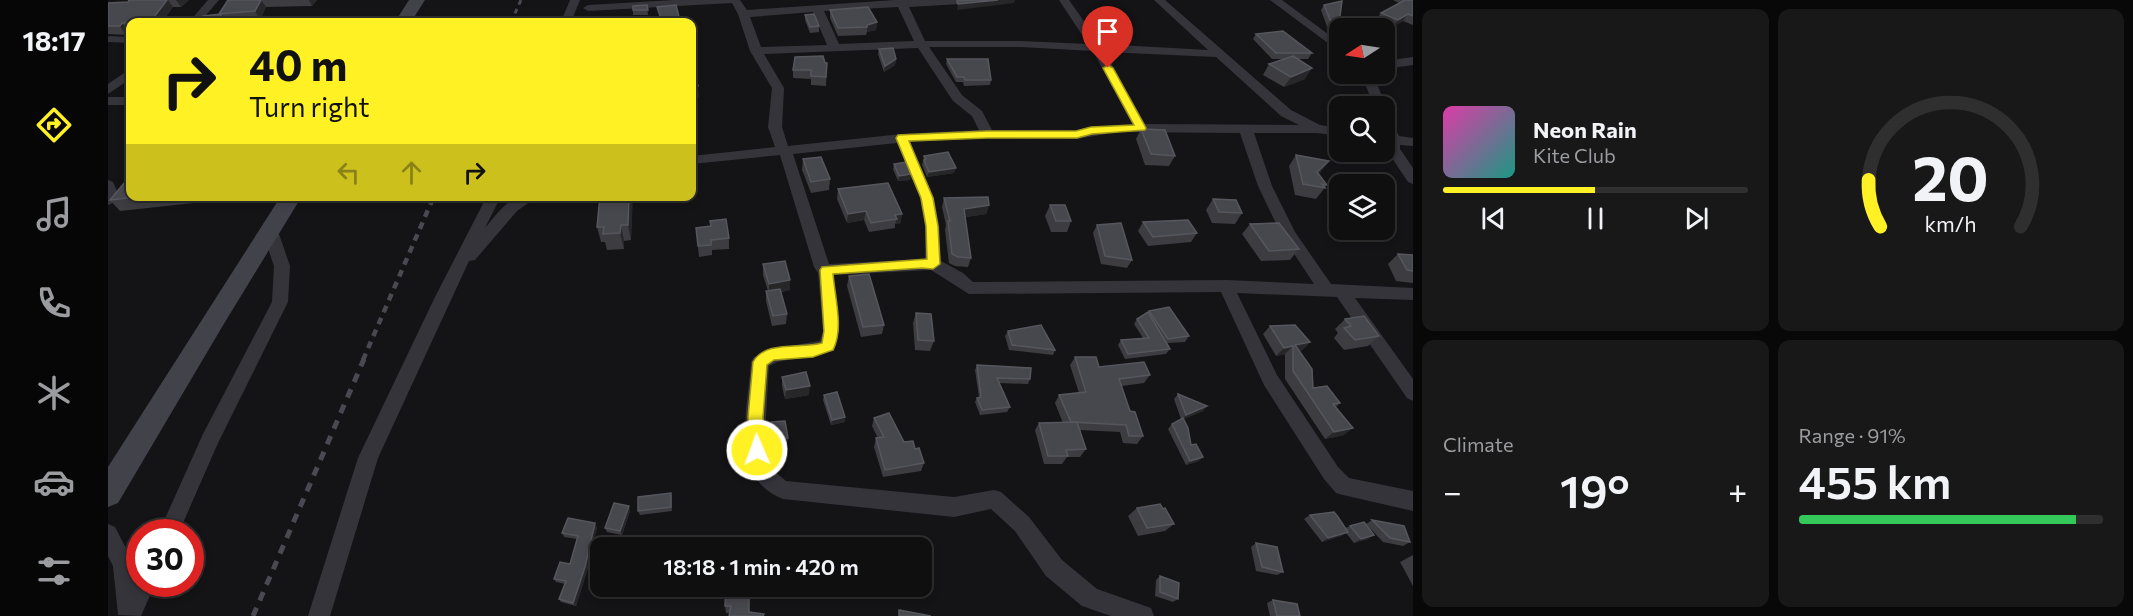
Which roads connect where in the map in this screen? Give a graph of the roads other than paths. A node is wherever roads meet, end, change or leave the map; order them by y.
1 (214, 0) edge
2 (417, 0) edge
3 (575, 0) edge
4 (734, 0) edge
5 (978, 0) edge
6 (1064, 0) edge
7 (1159, 0) edge
8 (1275, 0) edge
9 (902, 3) edge
10 (589, 4) edge
11 (810, 5) edge
12 (744, 14) junction
13 (198, 18) edge
14 (406, 18) edge
15 (568, 18) edge
16 (584, 18) edge
17 (108, 39) edge
18 (126, 40) edge
19 (1329, 41) edge
20 (921, 44) junction
21 (834, 47) junction
22 (1097, 48) junction
23 (756, 51) junction
24 (1220, 54) junction
25 (1413, 61) edge
26 (1395, 63) edge
27 (126, 76) edge
28 (108, 90) edge
29 (108, 101) edge
30 (126, 101) edge
31 (1245, 127) junction
32 (1141, 128) junction
33 (1317, 129) junction
34 (1329, 131) edge
35 (987, 134) junction
36 (902, 138) junction
37 (1395, 140) edge
38 (1413, 142) edge
39 (784, 152) junction
40 (1395, 152) edge
41 (696, 159) edge
42 (1413, 179) edge
43 (108, 184) edge
44 (108, 200) edge
45 (289, 201) edge
46 (492, 201) edge
47 (522, 201) edge
48 (270, 231) junction
49 (933, 264) junction
50 (826, 270) junction
51 (456, 272) junction
52 (1226, 286) junction
53 (1333, 290) junction
54 (1413, 294) edge
55 (1413, 393) edge
56 (108, 493) edge
57 (1413, 501) edge
58 (174, 519) edge
59 (108, 534) edge
60 (138, 597) edge
61 (130, 615) edge
62 (319, 616) edge
63 (1143, 616) edge

1 - 13 street
2 - 14 street
3 - 15 street
4 - 10 street
4 - 12 street
5 - 9 street
6 - 22 street
7 - 24 street
8 - 19 street
9 - 11 street
9 - 20 street
10 - 16 street
11 - 12 street
11 - 21 street
12 - 23 street
17 - 18 street
20 - 21 street
20 - 22 street
20 - 35 street
21 - 23 street
22 - 24 street
22 - 32 street
23 - 39 street
24 - 33 street
25 - 26 street
27 - 28 street
29 - 30 street
31 - 32 street
31 - 33 street
31 - 53 street
32 - 35 street
33 - 34 street
35 - 36 street
36 - 39 street
36 - 49 street
37 - 38 street
39 - 41 street
39 - 50 street
40 - 42 street
43 - 44 street
45 - 48 street
46 - 51 street
47 - 51 street
48 - 56 street
48 - 58 street
49 - 50 street
49 - 52 street
50 - 63 street
51 - 62 street
52 - 53 street
52 - 57 street
53 - 54 street
53 - 55 street
59 - 61 street
60 - 61 street

